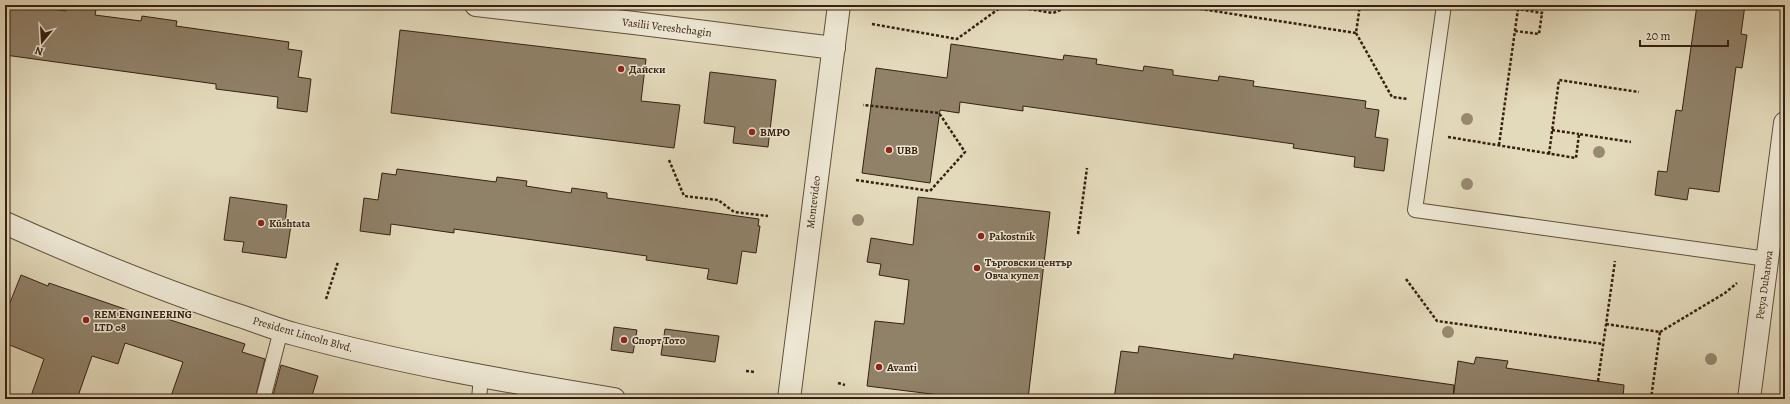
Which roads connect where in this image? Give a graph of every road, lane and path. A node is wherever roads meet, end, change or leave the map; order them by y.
1 (476, 5) edge
2 (839, 5) edge
3 (1004, 5) edge
4 (1073, 5) edge
5 (1175, 5) edge
6 (1360, 5) edge
7 (1444, 5) edge
8 (1543, 5) edge
9 (1542, 13) junction
10 (872, 24) dead end
11 (1515, 31) junction
12 (1356, 33) junction
13 (834, 48) junction
14 (1638, 92) dead end
15 (1430, 102) junction
16 (863, 105) dead end
17 (1785, 123) edge
18 (1552, 130) junction
19 (1426, 134) junction
20 (1579, 134) junction
21 (1631, 142) dead end
22 (1499, 145) junction
23 (1549, 154) junction
24 (669, 160) dead end
25 (1086, 168) dead end
26 (856, 180) dead end
27 (768, 216) dead end
28 (5, 223) edge
29 (1078, 234) dead end
30 (1618, 239) junction
31 (1767, 259) junction
32 (338, 262) dead end
33 (1406, 279) dead end
34 (326, 299) dead end
35 (1606, 324) junction
36 (281, 330) junction
37 (1660, 332) junction
38 (1603, 344) junction
39 (746, 371) dead end
40 (755, 372) dead end
41 (481, 377) junction
42 (1598, 381) dead end
43 (838, 383) dead end
44 (845, 385) dead end
45 (868, 394) dead end
46 (262, 399) edge
47 (479, 399) edge
48 (614, 399) edge
49 (789, 399) edge
50 (868, 399) edge
51 (1651, 399) edge
52 (1748, 399) edge

1 - 13 street, Vasilii Vereshchagin
2 - 13 street, Montevideo
3 - 4 path
3 - 10 path
5 - 12 path
6 - 12 path
7 - 15 lane
8 - 9 path
9 - 11 path
9 - 11 path
11 - 22 path
12 - 15 path
13 - 49 street, Montevideo
14 - 18 path
15 - 19 lane
16 - 26 path
17 - 31 street, Petya Dubarova
18 - 20 path
18 - 23 path
19 - 22 path
19 - 30 lane
20 - 21 path
20 - 23 path
22 - 23 path
24 - 27 path
25 - 29 path
28 - 36 street, President Lincoln Blvd.
30 - 31 lane
30 - 35 path
31 - 37 path
31 - 52 street, Petya Dubarova
32 - 34 path
33 - 38 path
35 - 37 path
35 - 38 path
36 - 41 street, President Lincoln Blvd.
36 - 46 lane
37 - 51 path
38 - 42 path
39 - 40 path
41 - 47 lane
41 - 48 street, President Lincoln Blvd.
43 - 44 path
45 - 50 path

